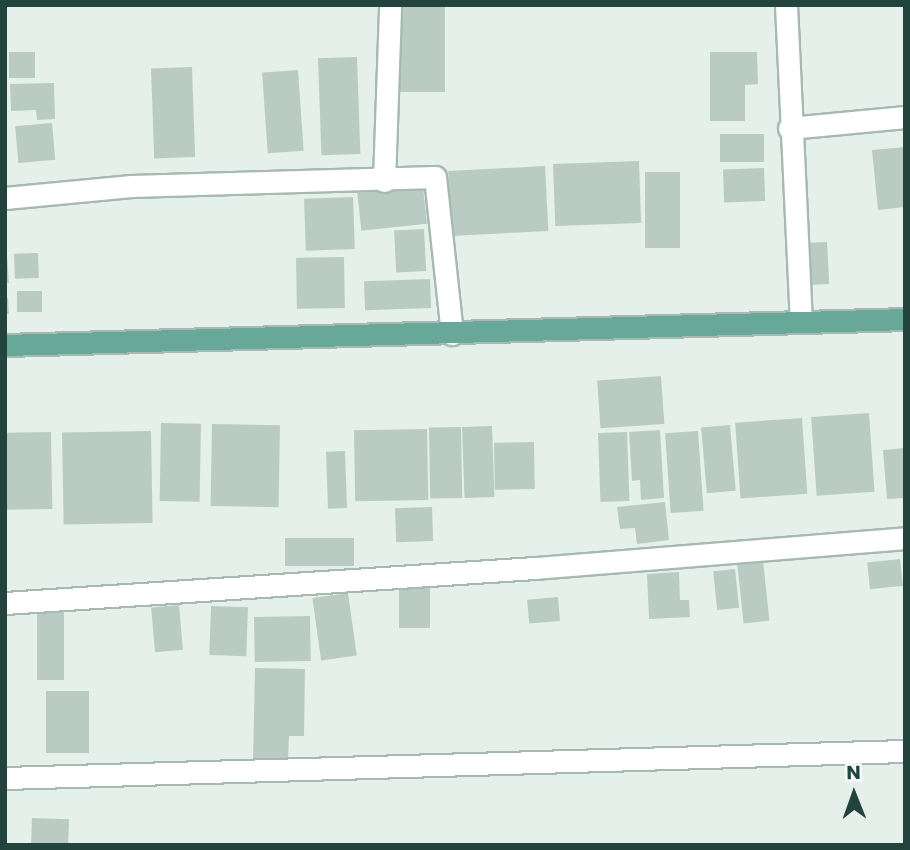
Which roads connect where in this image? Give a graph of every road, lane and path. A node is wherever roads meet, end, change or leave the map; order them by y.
1 (390, 5) edge
2 (786, 5) edge
3 (905, 117) edge
4 (789, 128) junction
5 (384, 181) junction
6 (5, 198) edge
7 (905, 318) edge
8 (800, 320) junction
9 (452, 334) junction
10 (5, 345) edge
11 (905, 538) edge
12 (5, 603) edge
13 (905, 751) edge
14 (5, 778) edge

1 - 5 street
2 - 4 street
3 - 4 street
4 - 8 street
5 - 6 street
5 - 9 street
7 - 8 main road
8 - 9 main road
9 - 10 main road
11 - 12 street
13 - 14 street

